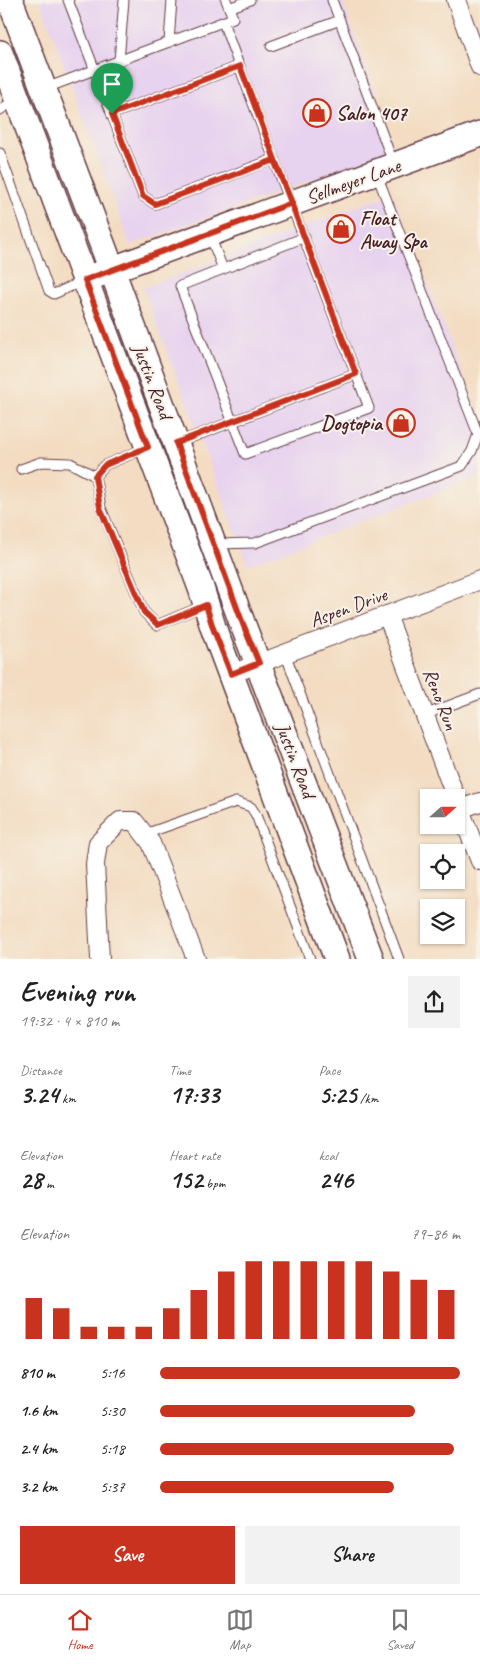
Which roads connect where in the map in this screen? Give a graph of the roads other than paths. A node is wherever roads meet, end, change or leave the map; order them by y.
1 (10, 0) edge
2 (68, 0) edge
3 (74, 0) edge
4 (124, 0) edge
5 (172, 0) edge
6 (250, 0) edge
7 (332, 0) edge
8 (456, 0) edge
9 (228, 4) edge
10 (73, 12) junction
11 (340, 20) junction
12 (223, 22) junction
13 (169, 42) junction
14 (271, 46) dead end
15 (0, 53) edge
16 (119, 61) junction
17 (240, 66) junction
18 (480, 66) edge
19 (95, 70) junction
20 (44, 89) junction
21 (9, 104) edge
22 (112, 114) junction
23 (480, 134) edge
24 (0, 153) edge
25 (274, 160) junction
26 (385, 169) junction
27 (292, 203) junction
28 (209, 234) junction
29 (304, 237) junction
30 (223, 269) junction
31 (112, 270) junction
32 (85, 280) junction
33 (356, 374) junction
34 (232, 421) junction
35 (176, 443) junction
36 (148, 447) junction
37 (21, 470) dead end
38 (95, 476) junction
39 (214, 544) junction
40 (480, 580) edge
41 (206, 605) junction
42 (387, 615) junction
43 (285, 653) junction
44 (259, 663) junction
45 (231, 674) junction
46 (480, 694) edge
47 (424, 715) junction
48 (452, 789) edge
49 (465, 802) edge
50 (480, 802) edge
51 (465, 823) edge
52 (144, 834) junction
53 (480, 861) edge
54 (100, 959) edge
55 (196, 959) edge
56 (310, 959) edge
57 (337, 959) edge
58 (371, 959) edge
59 (400, 959) edge

1 - 20 main road, Justin Road
2 - 10 lane
3 - 10 lane
4 - 16 lane
5 - 13 lane
6 - 9 lane
7 - 11 lane
8 - 18 street
9 - 12 lane
10 - 19 lane
11 - 14 lane
11 - 26 lane
12 - 13 lane
12 - 17 lane
13 - 16 lane
15 - 21 main road, Justin Road
16 - 19 lane
17 - 22 lane
17 - 25 lane
19 - 20 lane
19 - 22 lane
20 - 31 main road, Justin Road
21 - 32 main road, Justin Road
22 - 25 lane
23 - 26 main road, Sellmeyer Lane
24 - 32 lane
25 - 27 lane
26 - 27 main road, Sellmeyer Lane
26 - 39 lane
27 - 28 main road, Sellmeyer Lane
27 - 29 lane
28 - 30 lane
28 - 31 main road, Sellmeyer Lane
29 - 30 lane
29 - 33 lane
30 - 34 lane
31 - 32 main road, Sellmeyer Lane
31 - 35 main road, Justin Road
32 - 36 main road, Justin Road
33 - 34 lane
33 - 34 lane
34 - 35 lane
35 - 39 main road, Justin Road
36 - 38 lane
36 - 39 main road
36 - 41 main road, Justin Road
37 - 38 lane
38 - 41 lane
39 - 44 main road, Justin Road
40 - 42 street, Aspen Drive
41 - 45 main road, Justin Road
42 - 43 street, Aspen Drive
42 - 47 street, Reno Run
43 - 44 street, Aspen Drive
43 - 59 lane
44 - 45 street, Aspen Drive
44 - 58 main road, Justin Road
45 - 57 main road, Justin Road
46 - 47 lane
47 - 48 street, Reno Run
49 - 50 street
51 - 53 street, Reno Run
52 - 54 street
52 - 55 street
52 - 56 lane

